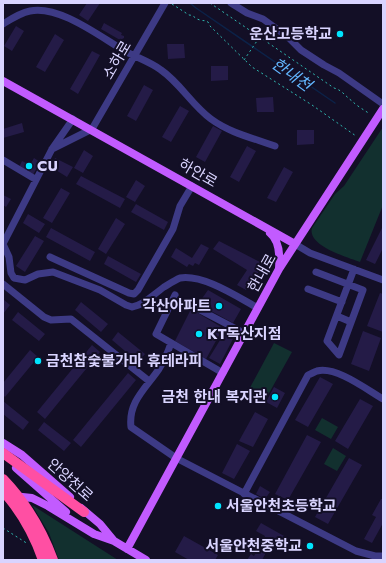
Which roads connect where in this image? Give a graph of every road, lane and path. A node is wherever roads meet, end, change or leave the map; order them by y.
1 (166, 3) edge
2 (210, 3) edge
3 (231, 3) edge
4 (3, 24) edge
5 (260, 37) junction
6 (134, 57) junction
7 (244, 60) junction
8 (3, 81) edge
9 (383, 104) edge
10 (383, 109) edge
11 (73, 119) junction
12 (377, 119) junction
13 (92, 130) junction
14 (362, 141) junction
15 (275, 146) dead end
16 (52, 149) junction
17 (3, 160) edge
18 (35, 179) junction
19 (192, 186) junction
20 (264, 227) junction
21 (3, 244) edge
22 (295, 244) junction
23 (50, 257) dead end
24 (279, 269) junction
25 (354, 269) junction
26 (316, 272) dead end
27 (383, 280) edge
28 (3, 284) edge
29 (348, 284) junction
30 (308, 289) dead end
31 (175, 295) dead end
32 (342, 302) junction
33 (258, 308) junction
34 (198, 309) dead end
35 (336, 316) junction
36 (351, 322) junction
37 (244, 333) junction
38 (171, 343) junction
39 (222, 374) junction
40 (149, 381) junction
41 (383, 398) edge
42 (3, 444) edge
43 (3, 453) edge
44 (3, 457) edge
45 (176, 458) junction
46 (3, 479) edge
47 (3, 491) edge
48 (244, 494) junction
49 (3, 496) edge
50 (84, 512) junction
51 (79, 524) junction
52 (114, 541) junction
53 (127, 549) junction
54 (383, 556) edge
55 (43, 560) edge
56 (53, 560) edge
57 (146, 560) edge

1 - 6 street, 소하로
1 - 7 path
2 - 5 path
3 - 9 street
4 - 6 street
5 - 7 path
5 - 12 path
6 - 13 street, 소하로
6 - 15 street
7 - 14 path
8 - 11 main road, 하안로
10 - 12 main road, 한내로
11 - 13 main road, 하안로
11 - 16 street
12 - 14 main road, 한내로
13 - 16 street
13 - 19 main road, 하안로
14 - 22 main road, 한내로
16 - 18 street
17 - 18 street
18 - 21 street
19 - 20 main road, 하안로
19 - 23 street
20 - 22 main road, 하안로
20 - 24 main road
21 - 33 street
22 - 24 main road, 한내로
22 - 25 street, 하안로
24 - 33 main road, 한내로
25 - 27 street, 하안로
25 - 29 street
26 - 29 street
28 - 40 street
29 - 32 street
29 - 36 street
30 - 32 street
31 - 38 street
32 - 35 street
33 - 37 main road, 한내로
34 - 37 street
35 - 36 street
35 - 36 street
37 - 39 main road, 한내로
38 - 39 street
38 - 40 street
39 - 45 main road, 한내로
40 - 45 street
41 - 48 street
42 - 50 main road, 안양천로
43 - 50 highway
44 - 51 main road
45 - 48 street
45 - 53 main road, 한내로
46 - 56 highway
47 - 55 highway
48 - 54 street
49 - 51 main road, 안양천로
50 - 52 main road, 안양천로
51 - 52 main road, 안양천로
52 - 53 main road, 안양천로
53 - 57 main road, 안양천로

